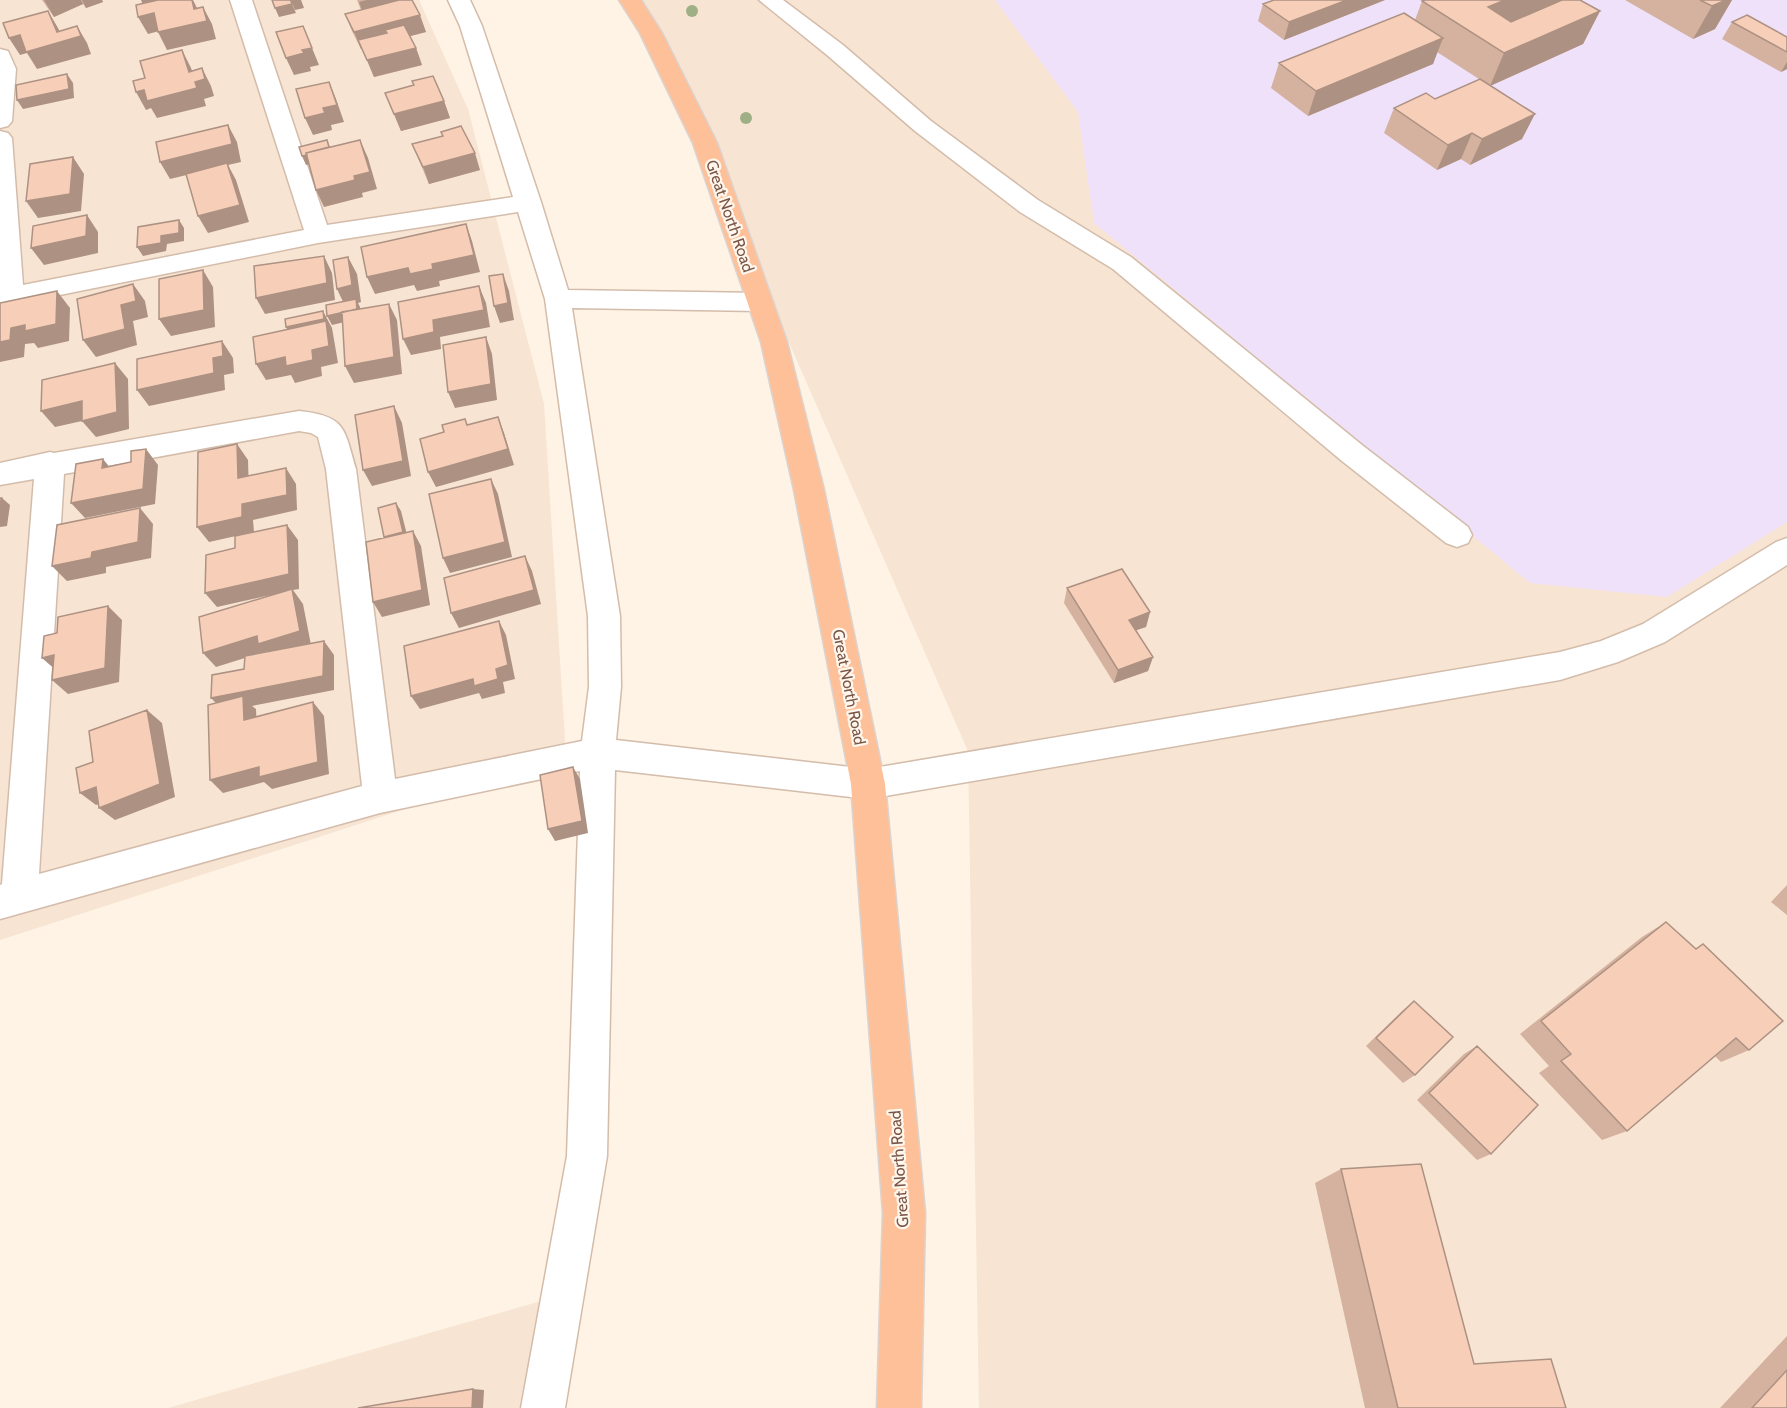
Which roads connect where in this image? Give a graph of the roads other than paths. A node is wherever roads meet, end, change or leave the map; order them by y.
1 (241, 0) edge
2 (459, 0) edge
3 (630, 0) edge
4 (770, 0) edge
5 (0, 56) edge
6 (0, 121) edge
7 (0, 138) edge
8 (529, 202) junction
9 (318, 235) junction
10 (6, 297) edge
11 (558, 299) junction
12 (760, 302) junction
13 (50, 463) junction
14 (0, 474) edge
15 (1458, 535) dead end
16 (1787, 550) edge
17 (598, 753) junction
18 (868, 784) junction
19 (380, 797) junction
20 (9, 900) edge
21 (543, 1408) edge
22 (899, 1408) edge

1 - 9 street
2 - 8 street
3 - 12 highway, Great North Road
4 - 15 street
5 - 6 street
7 - 10 street
8 - 9 street
8 - 11 street
9 - 10 street
11 - 12 street
11 - 17 street
12 - 18 highway, Great North Road
13 - 14 street
13 - 19 street
13 - 20 street
16 - 18 street
17 - 18 street
17 - 19 street
17 - 21 street
18 - 22 highway, Great North Road
19 - 20 street

